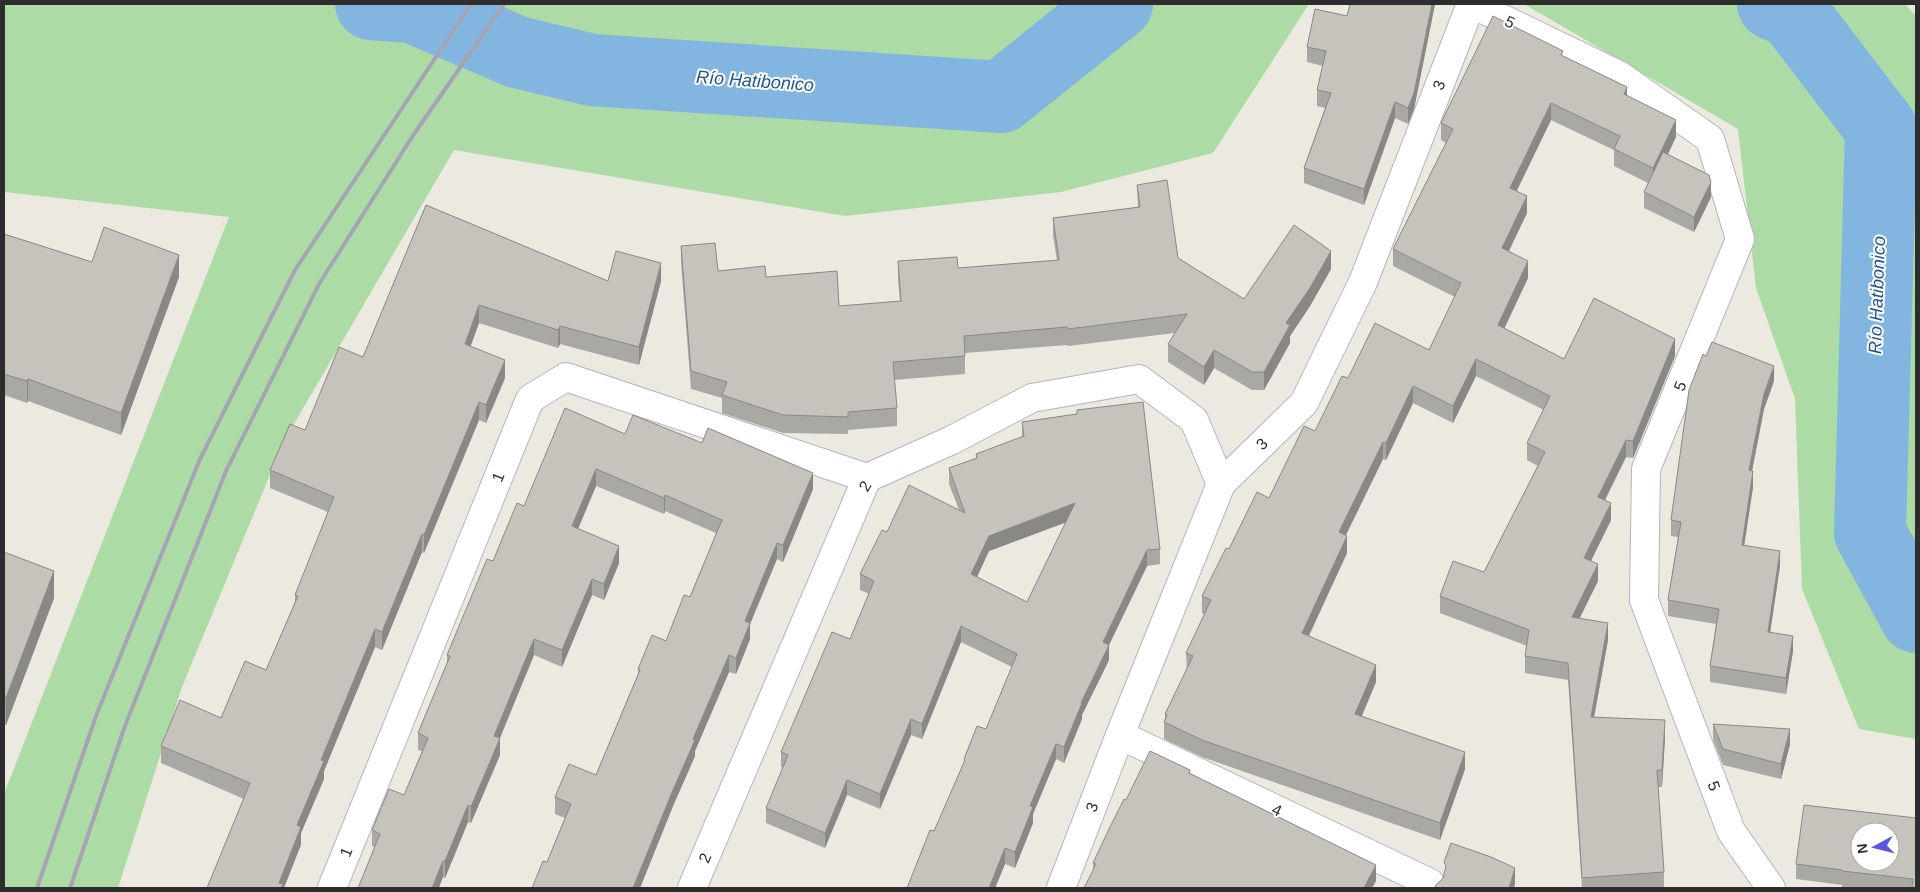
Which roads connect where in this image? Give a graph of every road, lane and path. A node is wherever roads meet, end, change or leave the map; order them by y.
1 (1471, 4) edge
2 (866, 478) junction
3 (1221, 484) junction
4 (1120, 735) junction
5 (332, 888) edge
6 (692, 888) edge
7 (1061, 888) edge
8 (1428, 888) edge
9 (1771, 888) edge

1 - 3 street, 3
1 - 9 street, 5
2 - 3 street, 2
2 - 5 street, 1
2 - 6 street, 2
3 - 4 street, 3
4 - 7 street, 3
4 - 8 street, 4

